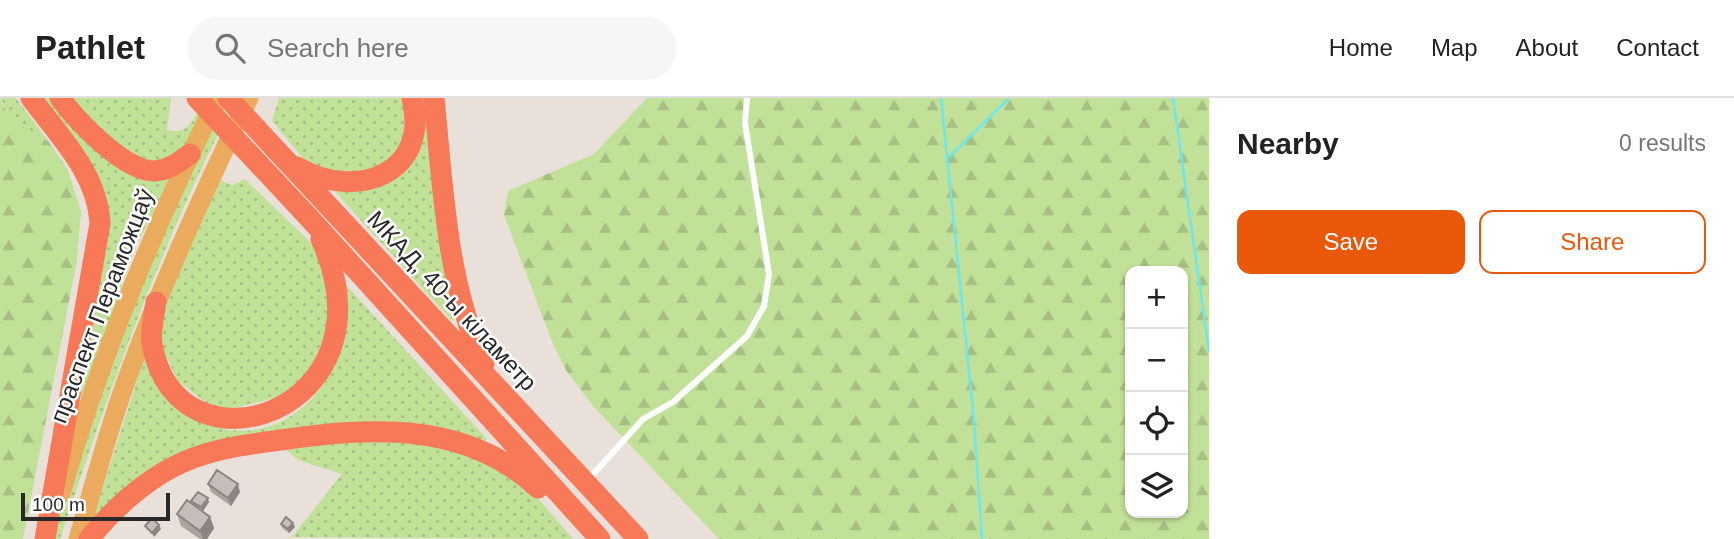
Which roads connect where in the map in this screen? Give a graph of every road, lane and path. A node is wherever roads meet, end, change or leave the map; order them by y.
1 (31, 98) edge
2 (60, 98) edge
3 (197, 98) edge
4 (218, 98) edge
5 (229, 98) edge
6 (249, 98) edge
7 (412, 98) edge
8 (747, 98) edge
9 (438, 104) edge
10 (190, 155) junction
11 (284, 159) junction
12 (312, 221) junction
13 (156, 302) junction
14 (492, 382) junction
15 (586, 483) junction
16 (579, 517) junction
17 (46, 539) edge
18 (78, 539) edge
19 (89, 539) edge
20 (600, 539) edge
21 (638, 539) edge

1 - 17 highway
2 - 10 highway
3 - 12 highway, МКАД, 40-ы кіламетр
4 - 10 main road, праспект Пераможцаў
5 - 11 highway, МКАД, 40-ы кіламетр
6 - 13 main road
7 - 11 highway
8 - 15 lane
9 - 14 highway
10 - 17 main road, праспект Пераможцаў
11 - 14 highway, МКАД, 40-ы кіламетр
12 - 13 highway
12 - 16 highway, МКАД, 40-ы кіламетр
13 - 18 main road
14 - 15 highway, МКАД, 40-ы кіламетр
15 - 21 highway, МКАД, 40-ы кіламетр
16 - 19 highway
16 - 20 highway, МКАД, 40-ы кіламетр

